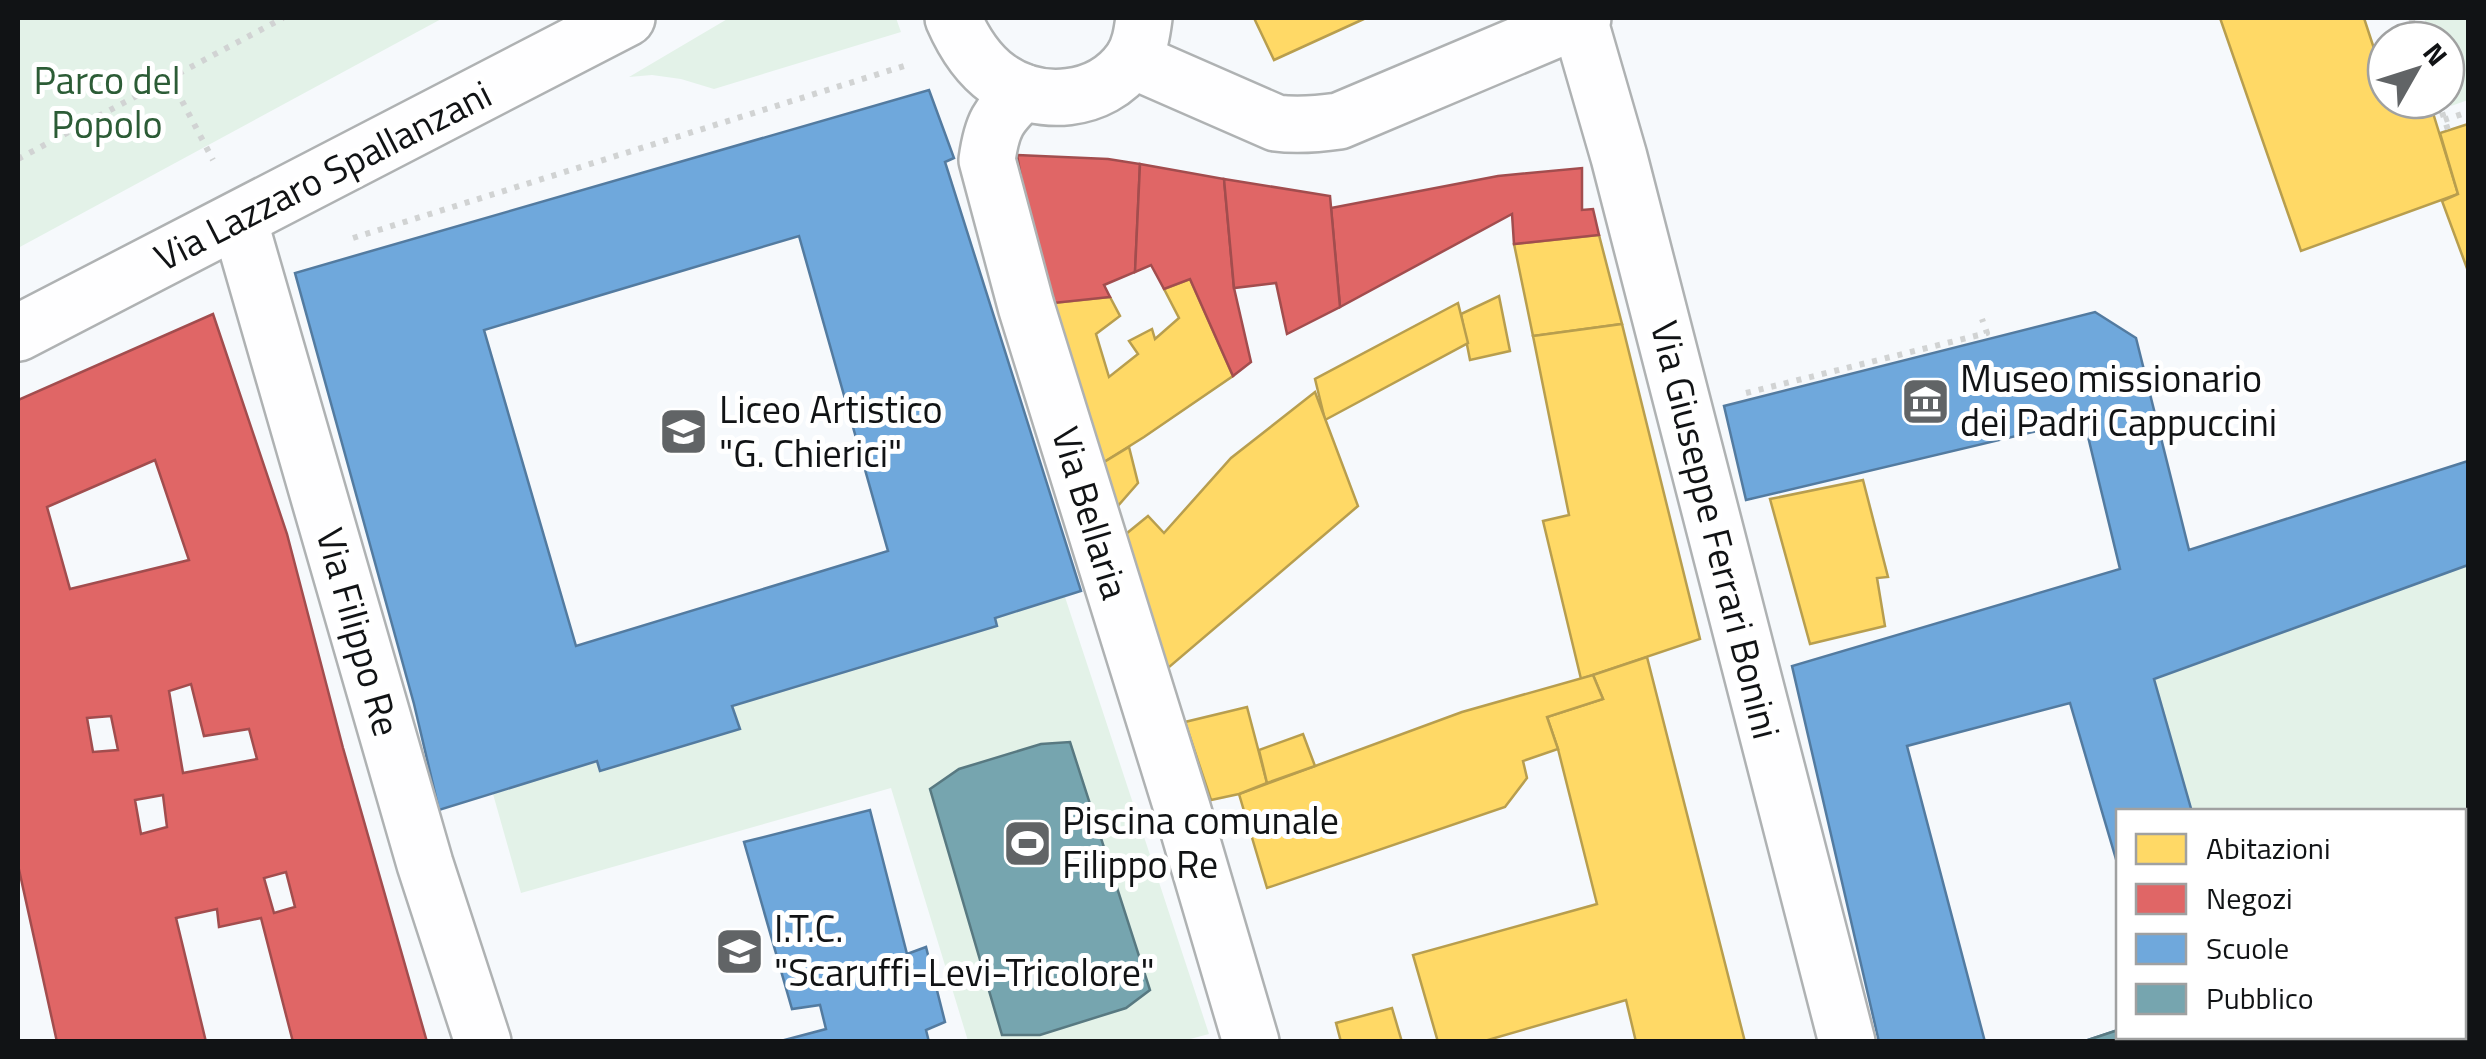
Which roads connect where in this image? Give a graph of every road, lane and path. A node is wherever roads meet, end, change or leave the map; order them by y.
1 (284, 18) edge
2 (627, 18) edge
3 (953, 18) edge
4 (1581, 18) edge
5 (1138, 39) edge
6 (914, 62) dead end
7 (170, 78) junction
8 (1023, 92) junction
9 (2444, 120) edge
10 (2448, 130) dead end
11 (18, 159) edge
12 (216, 166) dead end
13 (239, 220) junction
14 (351, 239) dead end
15 (1982, 318) dead end
16 (18, 332) edge
17 (1733, 396) dead end
18 (484, 1042) edge
19 (1251, 1042) edge
20 (1847, 1042) edge

1 - 7 path
2 - 13 street, Via Lazzaro Spallanzani
3 - 8 street
4 - 5 street
4 - 20 street, Via Giuseppe Ferrari Bonini
5 - 8 street
6 - 14 path
7 - 11 path
7 - 12 path
8 - 19 street, Via Bellaria
9 - 10 path
13 - 16 street, Via Lazzaro Spallanzani
13 - 18 street, Via Filippo Re
15 - 17 path

